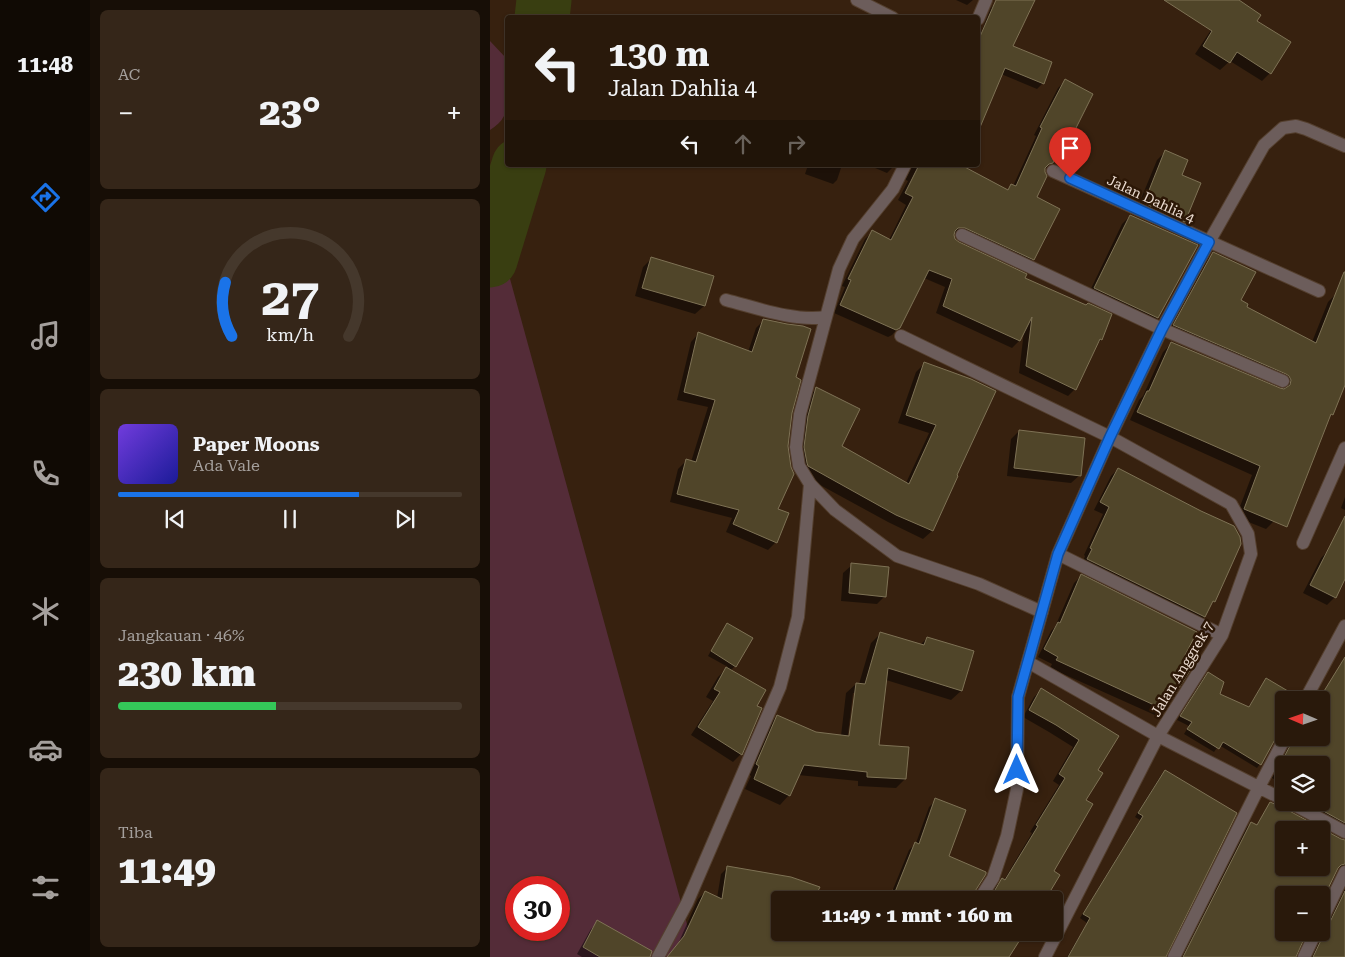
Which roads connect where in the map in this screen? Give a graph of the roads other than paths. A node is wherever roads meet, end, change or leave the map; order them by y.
1 (857, 0) edge
2 (986, 0) edge
3 (887, 15) edge
4 (979, 15) edge
5 (1345, 146) edge
6 (904, 167) edge
7 (1053, 170) dead end
8 (962, 235) dead end
9 (1209, 242) junction
10 (1319, 291) dead end
11 (726, 300) dead end
12 (826, 317) junction
13 (1162, 329) junction
14 (901, 336) dead end
15 (1283, 381) dead end
16 (1110, 437) junction
17 (1345, 448) edge
18 (810, 484) junction
19 (1303, 543) dead end
20 (1058, 554) junction
21 (1042, 612) junction
22 (1345, 626) edge
23 (1222, 635) junction
24 (1028, 662) junction
25 (1310, 691) edge
26 (1158, 736) junction
27 (1281, 746) edge
28 (1259, 787) junction
29 (1275, 795) edge
30 (1306, 811) edge
31 (1345, 832) edge
32 (1345, 872) edge
33 (985, 891) edge
34 (1330, 903) edge
35 (1312, 941) edge
36 (658, 957) edge
37 (1045, 957) edge
38 (1174, 957) edge
39 (1304, 957) edge

1 - 3 street
2 - 4 street
5 - 9 street
6 - 12 street
7 - 9 street, Jalan Dahlia 4
8 - 13 street
9 - 10 street, Jalan Dahlia 4
9 - 13 street
11 - 12 street
12 - 18 street
13 - 15 street
13 - 16 street
14 - 16 street
16 - 20 street
16 - 23 street, Jalan Anggrek 7
17 - 19 street
18 - 21 street
18 - 36 street
20 - 21 street
20 - 23 street
21 - 24 street
22 - 25 street
23 - 26 street, Jalan Anggrek 7
24 - 26 street
24 - 33 street
26 - 28 street
26 - 37 street, Jalan Anggrek 7
27 - 28 street
28 - 29 street
28 - 38 street
30 - 31 street
32 - 34 street
35 - 39 street

